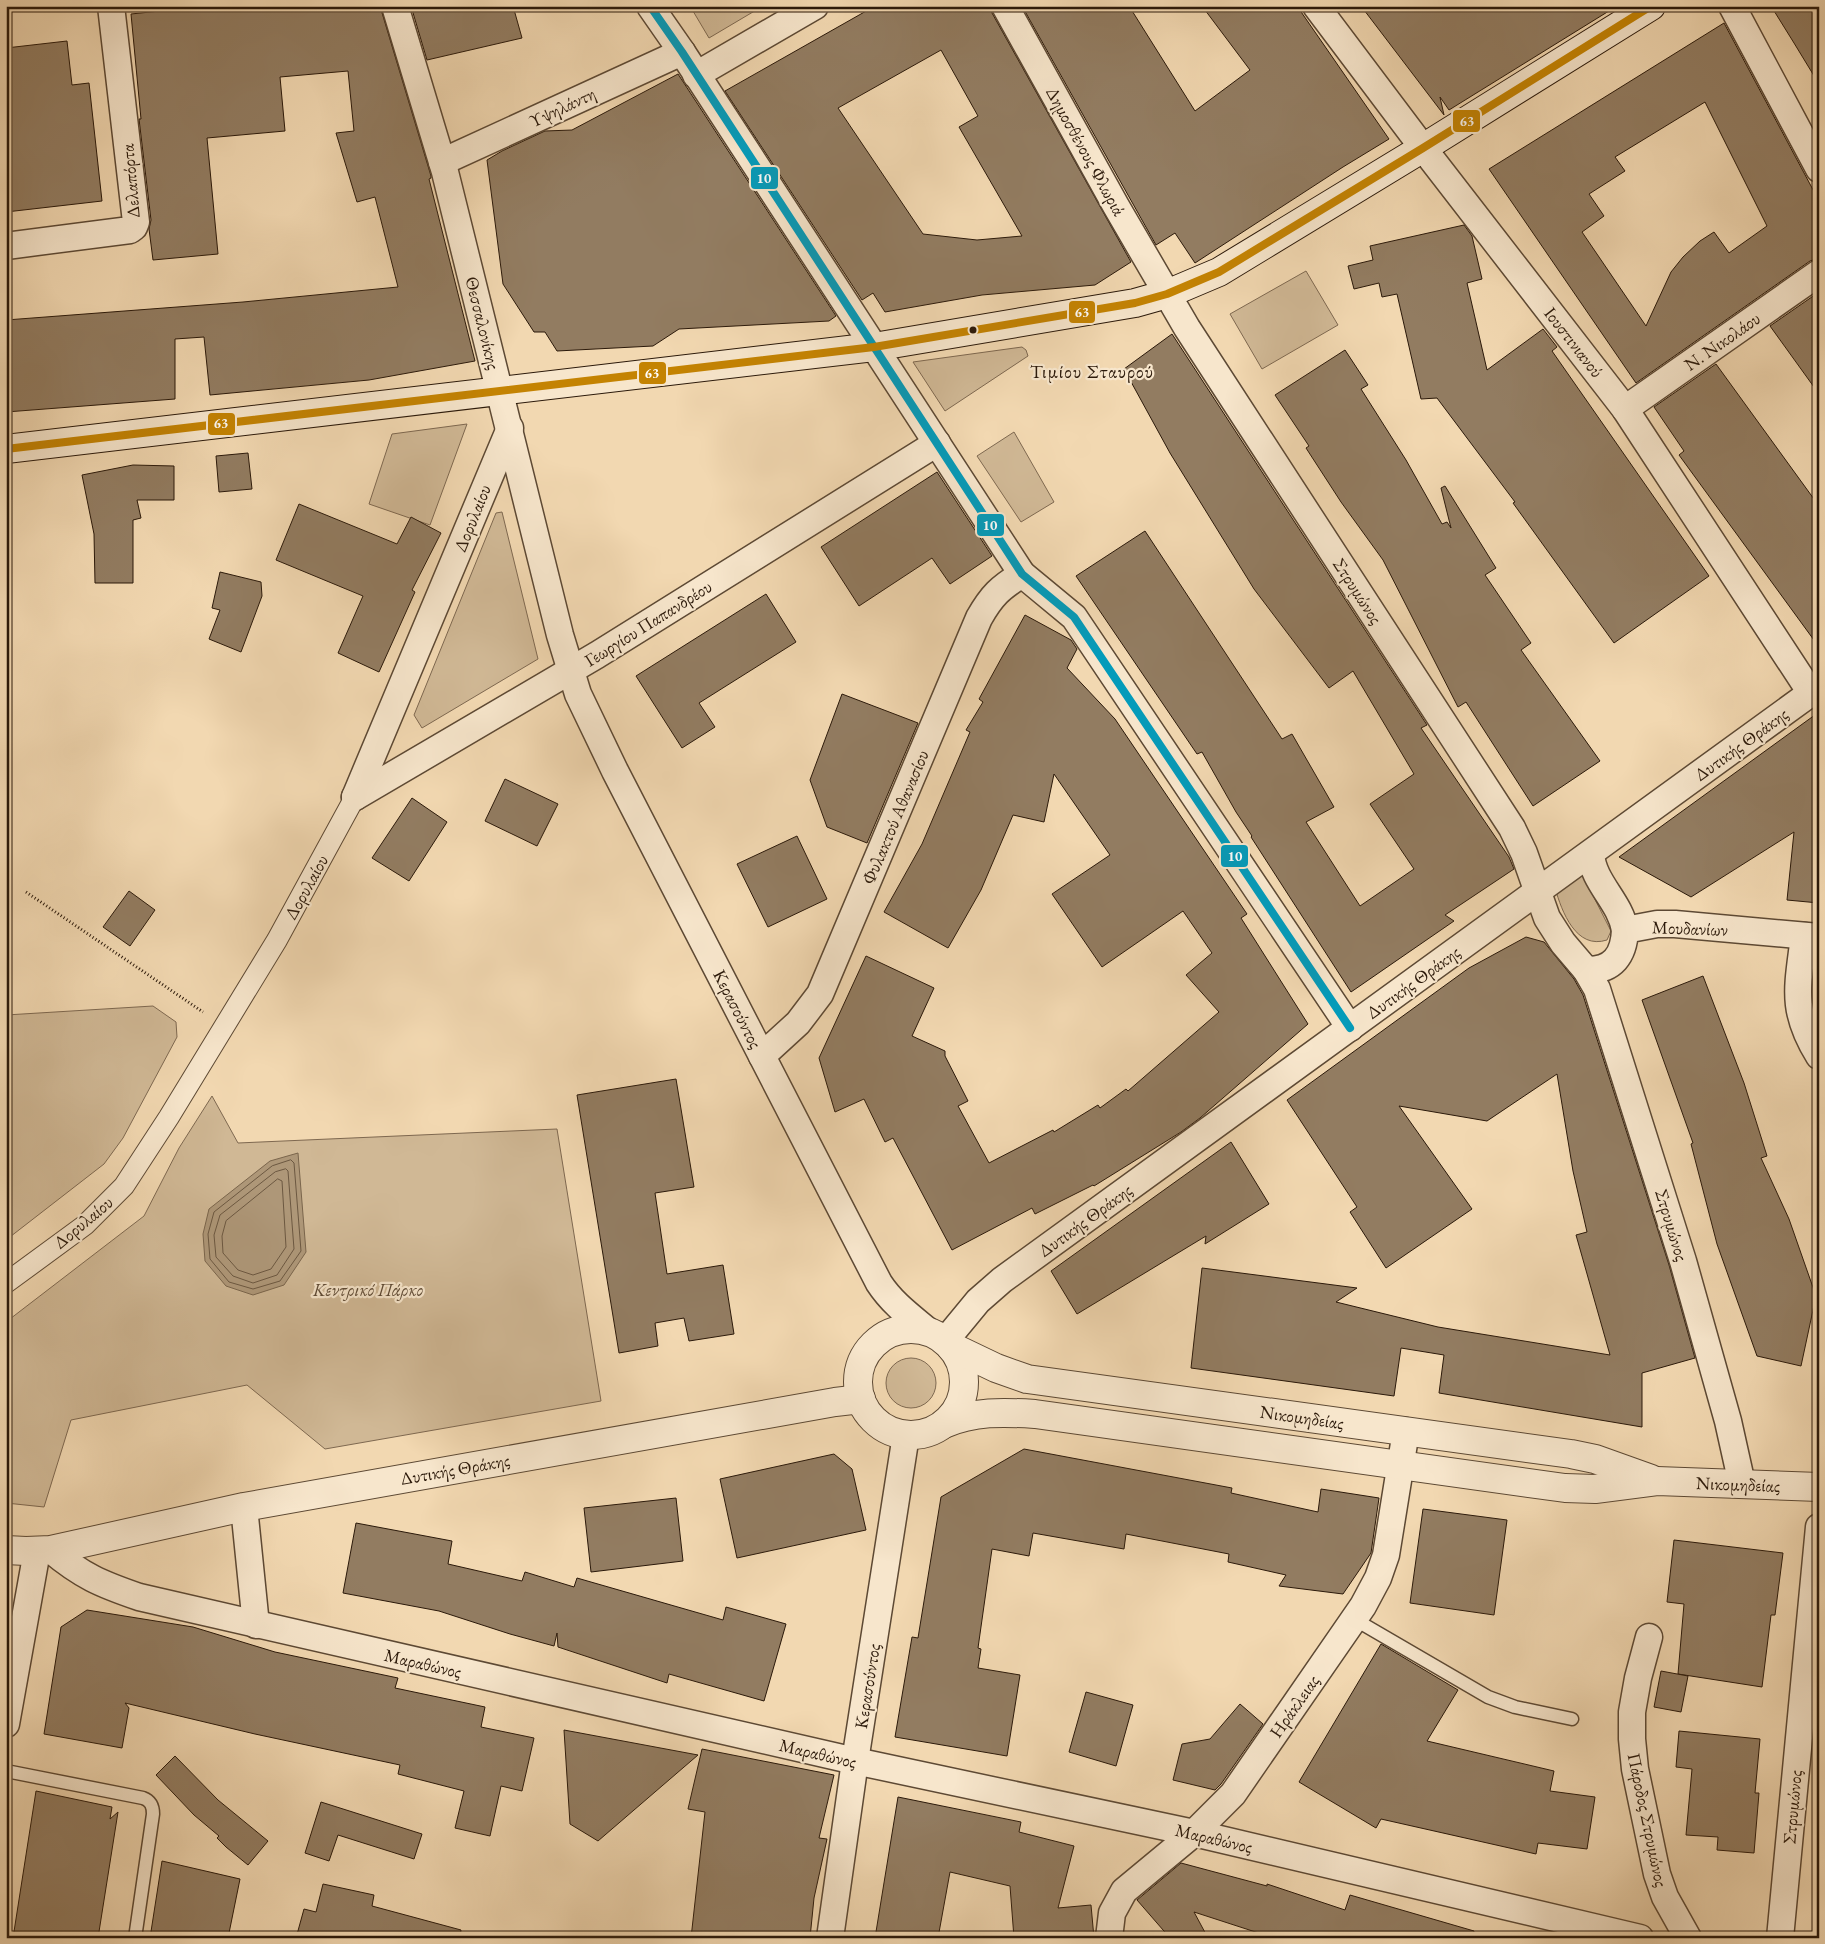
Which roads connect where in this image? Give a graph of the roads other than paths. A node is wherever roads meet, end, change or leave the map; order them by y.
1 (111, 6) edge
2 (395, 6) edge
3 (650, 6) edge
4 (815, 6) edge
5 (1005, 6) edge
6 (1316, 6) edge
7 (1651, 6) edge
8 (1732, 6) edge
9 (682, 52) junction
10 (696, 75) junction
11 (1423, 148) junction
12 (442, 162) junction
13 (1819, 169) edge
14 (6, 246) edge
15 (1819, 273) edge
16 (1167, 294) junction
17 (874, 347) junction
18 (501, 392) junction
19 (1625, 409) junction
20 (510, 428) junction
21 (936, 443) junction
22 (6, 449) edge
23 (1022, 574) junction
24 (570, 672) junction
25 (1815, 690) edge
26 (355, 797) junction
27 (1591, 854) junction
28 (1537, 893) junction
29 (1625, 930) junction
30 (1811, 937) edge
31 (1586, 970) junction
32 (1350, 1028) junction
33 (762, 1056) junction
34 (1819, 1056) edge
35 (6, 1283) edge
36 (941, 1339) junction
37 (861, 1399) junction
38 (944, 1424) junction
39 (1406, 1431) junction
40 (906, 1435) junction
41 (1400, 1466) junction
42 (1657, 1481) junction
43 (1742, 1484) junction
44 (1819, 1487) edge
45 (244, 1507) junction
46 (1819, 1527) edge
47 (6, 1550) edge
48 (44, 1550) junction
49 (1354, 1619) junction
50 (256, 1625) junction
51 (1649, 1637) dead end
52 (1572, 1719) dead end
53 (6, 1724) edge
54 (855, 1761) junction
55 (6, 1771) edge
56 (1194, 1833) junction
57 (135, 1938) edge
58 (830, 1938) edge
59 (1109, 1938) edge
60 (1640, 1938) edge
61 (1688, 1938) edge
62 (1780, 1938) edge

1 - 14 street, Δελαπόρτα
2 - 12 street, Θεσσαλονίκης
3 - 9 street
4 - 10 street
5 - 16 street, Δημοσθένους Φλωριά
6 - 11 street, Ιουστινιανού
7 - 11 street
8 - 13 street
9 - 10 street
9 - 12 street, Υψηλάντη
10 - 17 street
11 - 16 street
11 - 19 street, Ιουστινιανού
12 - 18 street, Θεσσαλονίκης
15 - 19 street, Ν. Νικολάου
16 - 17 street
16 - 28 street, Στρυμώνος
17 - 18 street
17 - 21 street
18 - 20 street, Θεσσαλονίκης
18 - 22 street
19 - 25 street, Ιουστινιανού
20 - 24 street, Θεσσαλονίκης
20 - 26 street, Δορυλαίου
21 - 23 street
21 - 24 street, Γεωργίου Παπανδρέου
23 - 32 street
23 - 33 street, Φυλακτού Αθανασίου
24 - 26 street, Γεωργίου Παπανδρέου
24 - 33 street, Κερασούντος
25 - 27 street, Δυτικής Θράκης
26 - 35 street, Δορυλαίου
27 - 28 street, Δυτικής Θράκης
27 - 29 street
28 - 31 street, Στρυμώνος
28 - 32 street, Δυτικής Θράκης
29 - 30 street, Μουδανίων
29 - 31 street
30 - 34 street
31 - 43 street, Στρυμώνος
32 - 36 street, Δυτικής Θράκης
33 - 36 street, Κερασούντος
36 - 37 street
36 - 38 street
36 - 39 street, Νικομηδείας
37 - 40 street
37 - 45 street, Δυτικής Θράκης
38 - 40 street
38 - 41 street, Νικομηδείας
39 - 41 street, Ηράκλειας
39 - 42 street, Νικομηδείας
40 - 54 street, Κερασούντος
41 - 42 street, Νικομηδείας
41 - 49 street, Ηράκλειας
42 - 43 street, Νικομηδείας
43 - 44 street, Νικομηδείας
45 - 48 street, Δυτικής Θράκης
45 - 50 street
46 - 62 street, Στρυμώνος
47 - 48 street
48 - 50 street, Μαραθώνος
48 - 53 street
49 - 52 lane
49 - 56 street, Ηράκλειας
50 - 54 street, Μαραθώνος
51 - 61 street, Πάροδος Στρυμώνος
54 - 56 street, Μαραθώνος
54 - 58 street, Κερασούντος
55 - 57 lane
56 - 59 street, Ηράκλειας
56 - 60 street, Μαραθώνος

